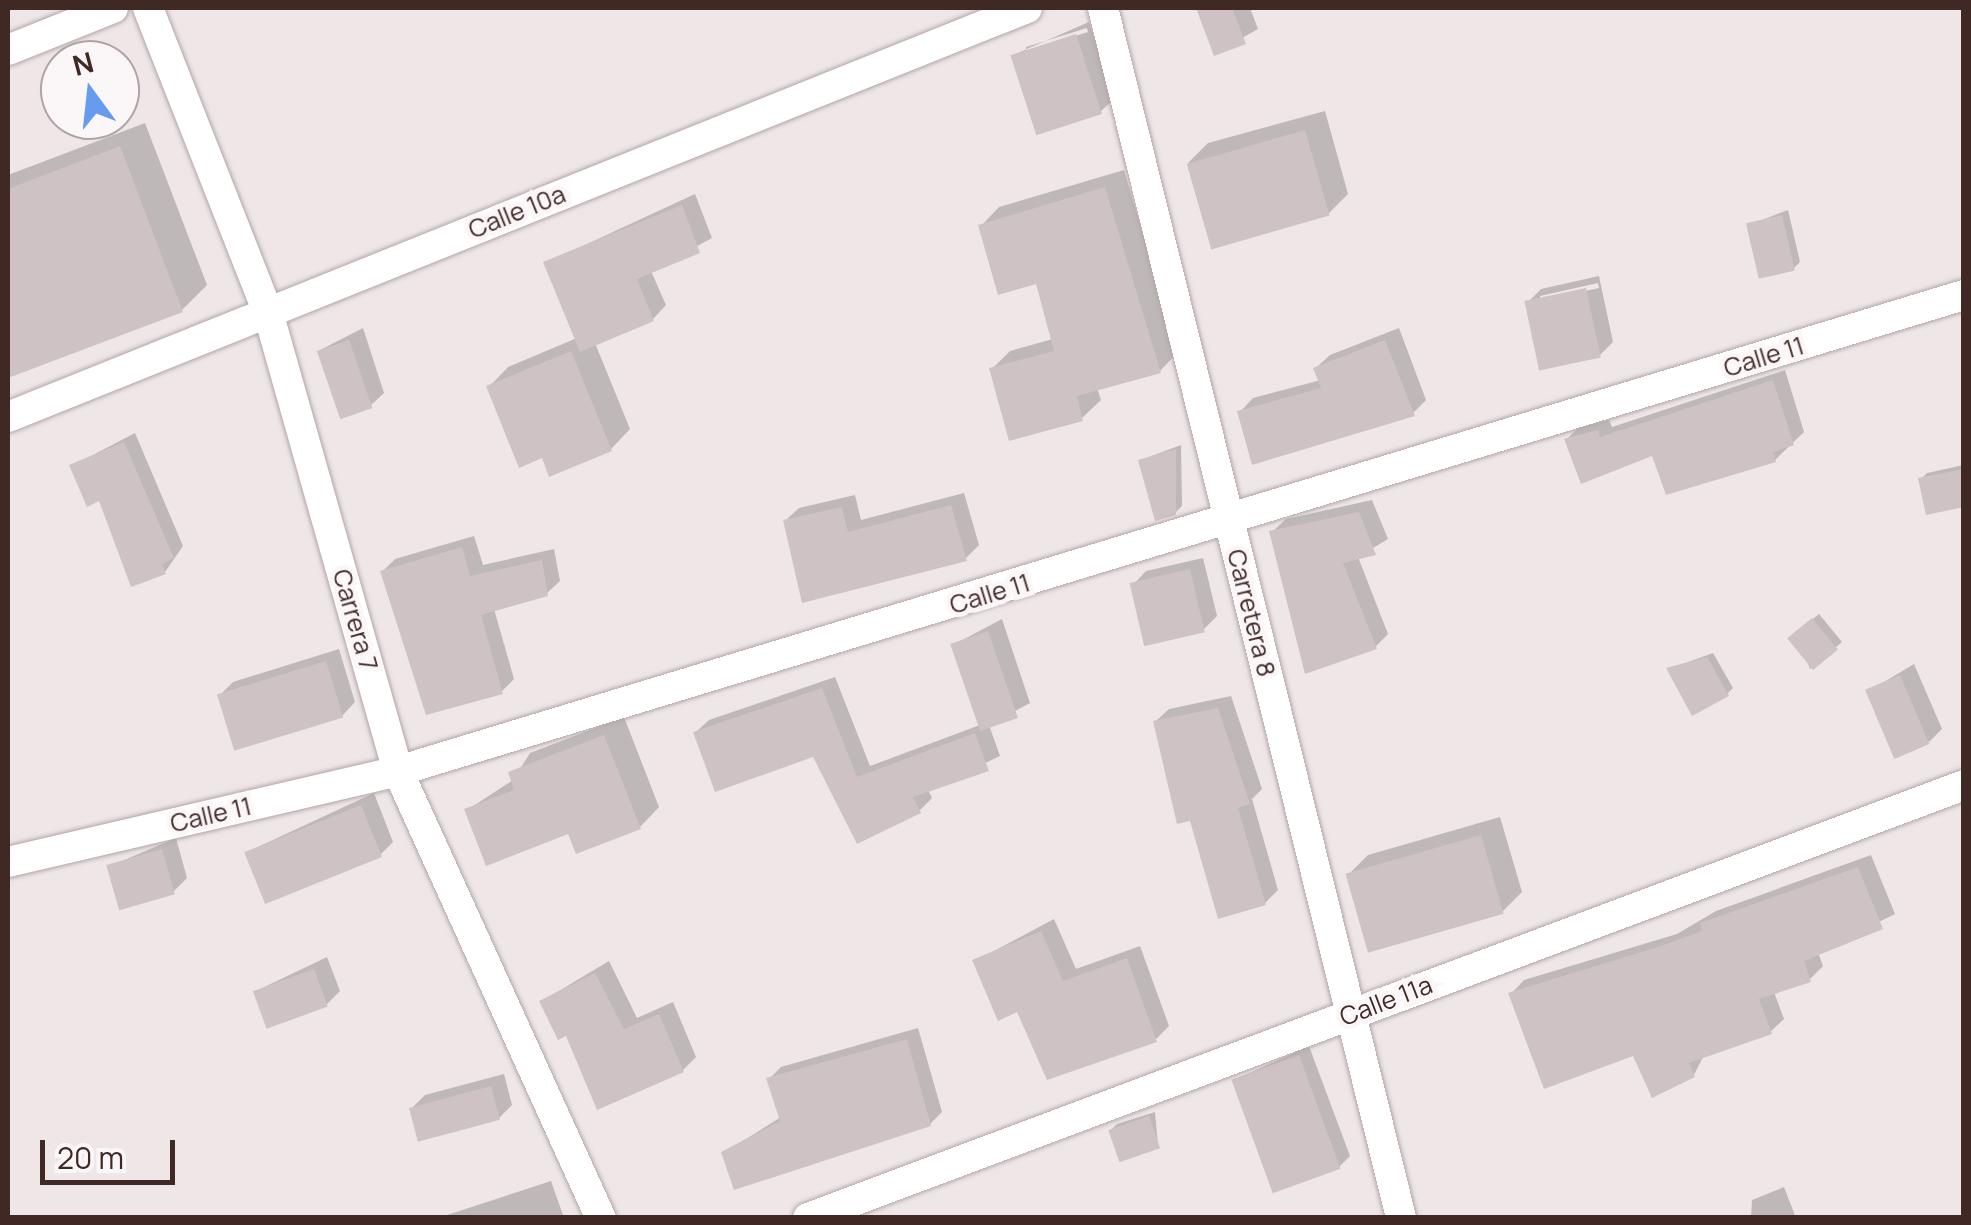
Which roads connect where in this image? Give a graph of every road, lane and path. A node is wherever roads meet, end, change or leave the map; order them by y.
1 (113, 8) edge
2 (148, 8) edge
3 (1027, 8) edge
4 (1103, 8) edge
5 (8, 50) edge
6 (1964, 295) edge
7 (268, 312) junction
8 (8, 417) edge
9 (1228, 522) junction
10 (398, 771) junction
11 (1964, 785) edge
12 (8, 862) edge
13 (1350, 1014) junction
14 (601, 1218) edge
15 (808, 1218) edge
16 (1401, 1218) edge

1 - 5 street
2 - 7 street, Carrera 7
3 - 7 street, Calle 10a
4 - 9 street, Carretera 8
6 - 9 street, Calle 11
7 - 8 street, Calle 10a
7 - 10 street, Carrera 7
9 - 10 street, Calle 11
9 - 13 street, Carretera 8
10 - 12 street, Calle 11
10 - 14 street, Carrera 7
11 - 13 street, Calle 11a
13 - 15 street, Calle 11a
13 - 16 street, Carretera 8

